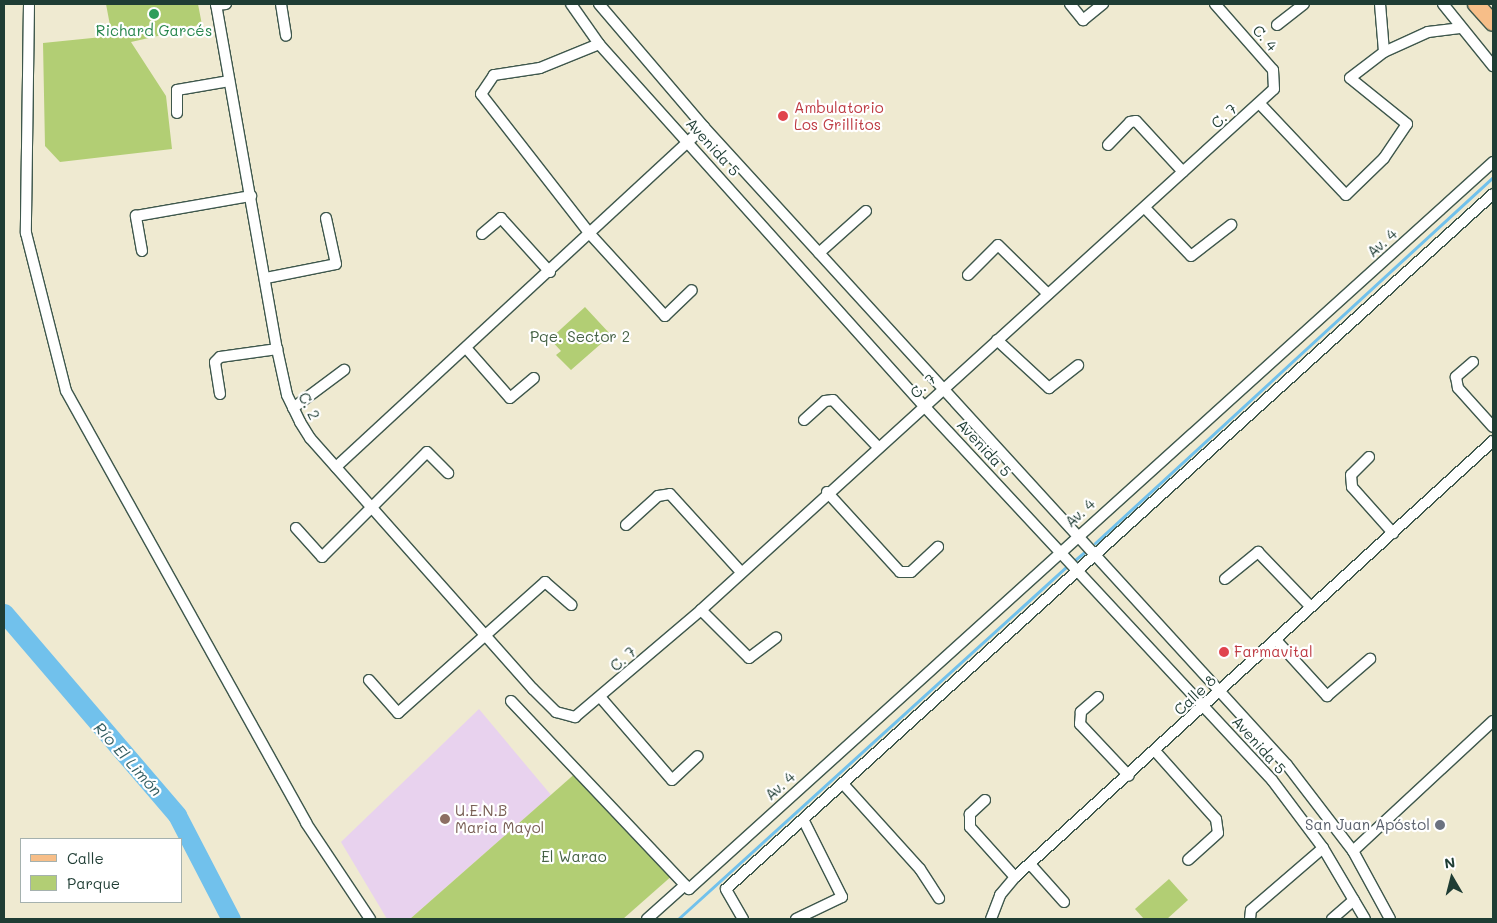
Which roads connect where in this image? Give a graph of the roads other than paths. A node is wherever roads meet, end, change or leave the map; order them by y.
1 (29, 4) edge
2 (220, 4) edge
3 (281, 4) edge
4 (571, 4) edge
5 (600, 4) edge
6 (1070, 4) edge
7 (1103, 4) edge
8 (1215, 4) edge
9 (1304, 4) edge
10 (1380, 4) edge
11 (1443, 4) edge
12 (1476, 4) edge
13 (1493, 23) edge
14 (1277, 25) dead end
15 (1460, 28) junction
16 (286, 36) dead end
17 (599, 44) junction
18 (1384, 52) junction
19 (1493, 66) edge
20 (1272, 70) joint
21 (229, 81) junction
22 (1260, 104) junction
23 (177, 113) dead end
24 (704, 127) junction
25 (691, 144) junction
26 (1108, 145) dead end
27 (1493, 162) edge
28 (1183, 172) junction
29 (1493, 194) edge
30 (251, 196) junction
31 (1145, 208) junction
32 (866, 211) dead end
33 (326, 218) dead end
34 (1231, 225) dead end
35 (482, 234) dead end
36 (590, 234) junction
37 (142, 251) dead end
38 (819, 253) junction
39 (550, 272) junction
40 (968, 275) dead end
41 (266, 278) junction
42 (692, 290) dead end
43 (1048, 294) junction
44 (997, 340) junction
45 (277, 349) junction
46 (467, 349) junction
47 (1473, 362) dead end
48 (1078, 365) dead end
49 (344, 370) dead end
50 (534, 378) dead end
51 (944, 388) junction
52 (220, 394) dead end
53 (924, 406) junction
54 (293, 408) junction
55 (804, 420) dead end
56 (1493, 427) edge
57 (1493, 441) edge
58 (878, 447) junction
59 (1369, 457) dead end
60 (336, 467) junction
61 (448, 473) dead end
62 (827, 492) junction
63 (369, 506) junction
64 (626, 525) dead end
65 (296, 528) dead end
66 (1079, 533) junction
67 (1393, 533) junction
68 (938, 547) dead end
69 (1060, 552) junction
70 (1097, 553) junction
71 (1078, 571) junction
72 (741, 572) junction
73 (1225, 579) dead end
74 (571, 605) dead end
75 (1311, 607) junction
76 (701, 610) junction
77 (486, 637) junction
78 (776, 638) dead end
79 (1276, 640) junction
80 (1370, 659) dead end
81 (369, 680) dead end
82 (1222, 690) junction
83 (1098, 697) dead end
84 (601, 698) junction
85 (511, 701) dead end
86 (1204, 706) junction
87 (575, 717) joint
88 (1493, 721) edge
89 (1156, 752) junction
90 (698, 756) dead end
91 (1129, 776) junction
92 (845, 786) junction
93 (985, 800) dead end
94 (804, 821) junction
95 (1323, 848) junction
96 (1354, 852) junction
97 (1188, 860) dead end
98 (1030, 864) junction
99 (1016, 877) junction
100 (687, 887) junction
101 (939, 898) dead end
102 (1354, 900) junction
103 (1064, 902) dead end
104 (991, 917) edge
105 (370, 919) edge
106 (647, 919) edge
107 (743, 919) edge
108 (796, 919) edge
109 (1250, 919) edge
110 (1332, 919) edge
111 (1364, 919) edge
112 (1390, 919) edge

1 - 105 street
2 - 21 street, C. 2
3 - 16 street
4 - 17 street, Avenida 5
5 - 24 street, Avenida 5
6 - 7 street
8 - 20 street, C. 4
9 - 14 street
10 - 18 street
11 - 15 street
12 - 13 main road
15 - 18 street
15 - 19 street
17 - 25 street, Avenida 5
17 - 36 street
18 - 22 street
20 - 22 street, C. 7
21 - 23 street
21 - 30 street, C. 2
22 - 28 street, C. 7
24 - 25 street
24 - 38 street, Avenida 5
25 - 36 street
25 - 53 street, Avenida 5
26 - 28 street
27 - 66 street, Av. 4
28 - 31 street, C. 7
29 - 70 street
30 - 37 street
30 - 41 street, C. 2
31 - 34 street
31 - 43 street, C. 7
32 - 38 street
33 - 41 street
35 - 39 street
36 - 39 street
36 - 42 street
38 - 51 street, Avenida 5
39 - 46 street
40 - 43 street
41 - 45 street, C. 2
43 - 44 street, C. 7
44 - 48 street
44 - 51 street, C. 7
45 - 52 street
45 - 54 street, C. 2
46 - 50 street
46 - 60 street
47 - 56 street
49 - 54 street
51 - 53 street, C. 7
51 - 66 street, Avenida 5
53 - 58 street, C. 7
53 - 69 street, Avenida 5
54 - 60 street, C. 2
55 - 58 street
57 - 67 street, Calle 8
58 - 62 street, C. 7
59 - 67 street
60 - 63 street, C. 2
61 - 63 street
62 - 68 street
62 - 72 street, C. 7
63 - 65 street
63 - 77 street, C. 2
64 - 72 street
66 - 69 street, Av. 4
66 - 70 street, Avenida 5
67 - 75 street, Calle 8
69 - 71 street, Avenida 5
69 - 100 street, Av. 4
70 - 71 street
70 - 82 street, Avenida 5
71 - 86 street, Avenida 5
71 - 92 street
72 - 76 street, C. 7
73 - 75 street
74 - 77 street
75 - 79 street, Calle 8
76 - 78 street
76 - 84 street, C. 7
77 - 81 street
77 - 87 street, C. 2
79 - 80 street
79 - 82 street, Calle 8
82 - 86 street, Calle 8
82 - 96 street, Avenida 5
83 - 91 street
84 - 87 street, C. 7
84 - 90 street
85 - 100 street
86 - 89 street, Calle 8
86 - 95 street, Avenida 5
88 - 96 street
89 - 91 street, Calle 8
89 - 97 street
91 - 98 street, Calle 8
92 - 94 street
92 - 101 street
93 - 99 street
94 - 107 street
94 - 108 street
95 - 102 street, Avenida 5
95 - 109 street
96 - 112 street, Avenida 5
98 - 99 street, Calle 8
98 - 103 street
99 - 104 street, Calle 8
100 - 106 street, Av. 4
102 - 110 street
102 - 111 street, Avenida 5

